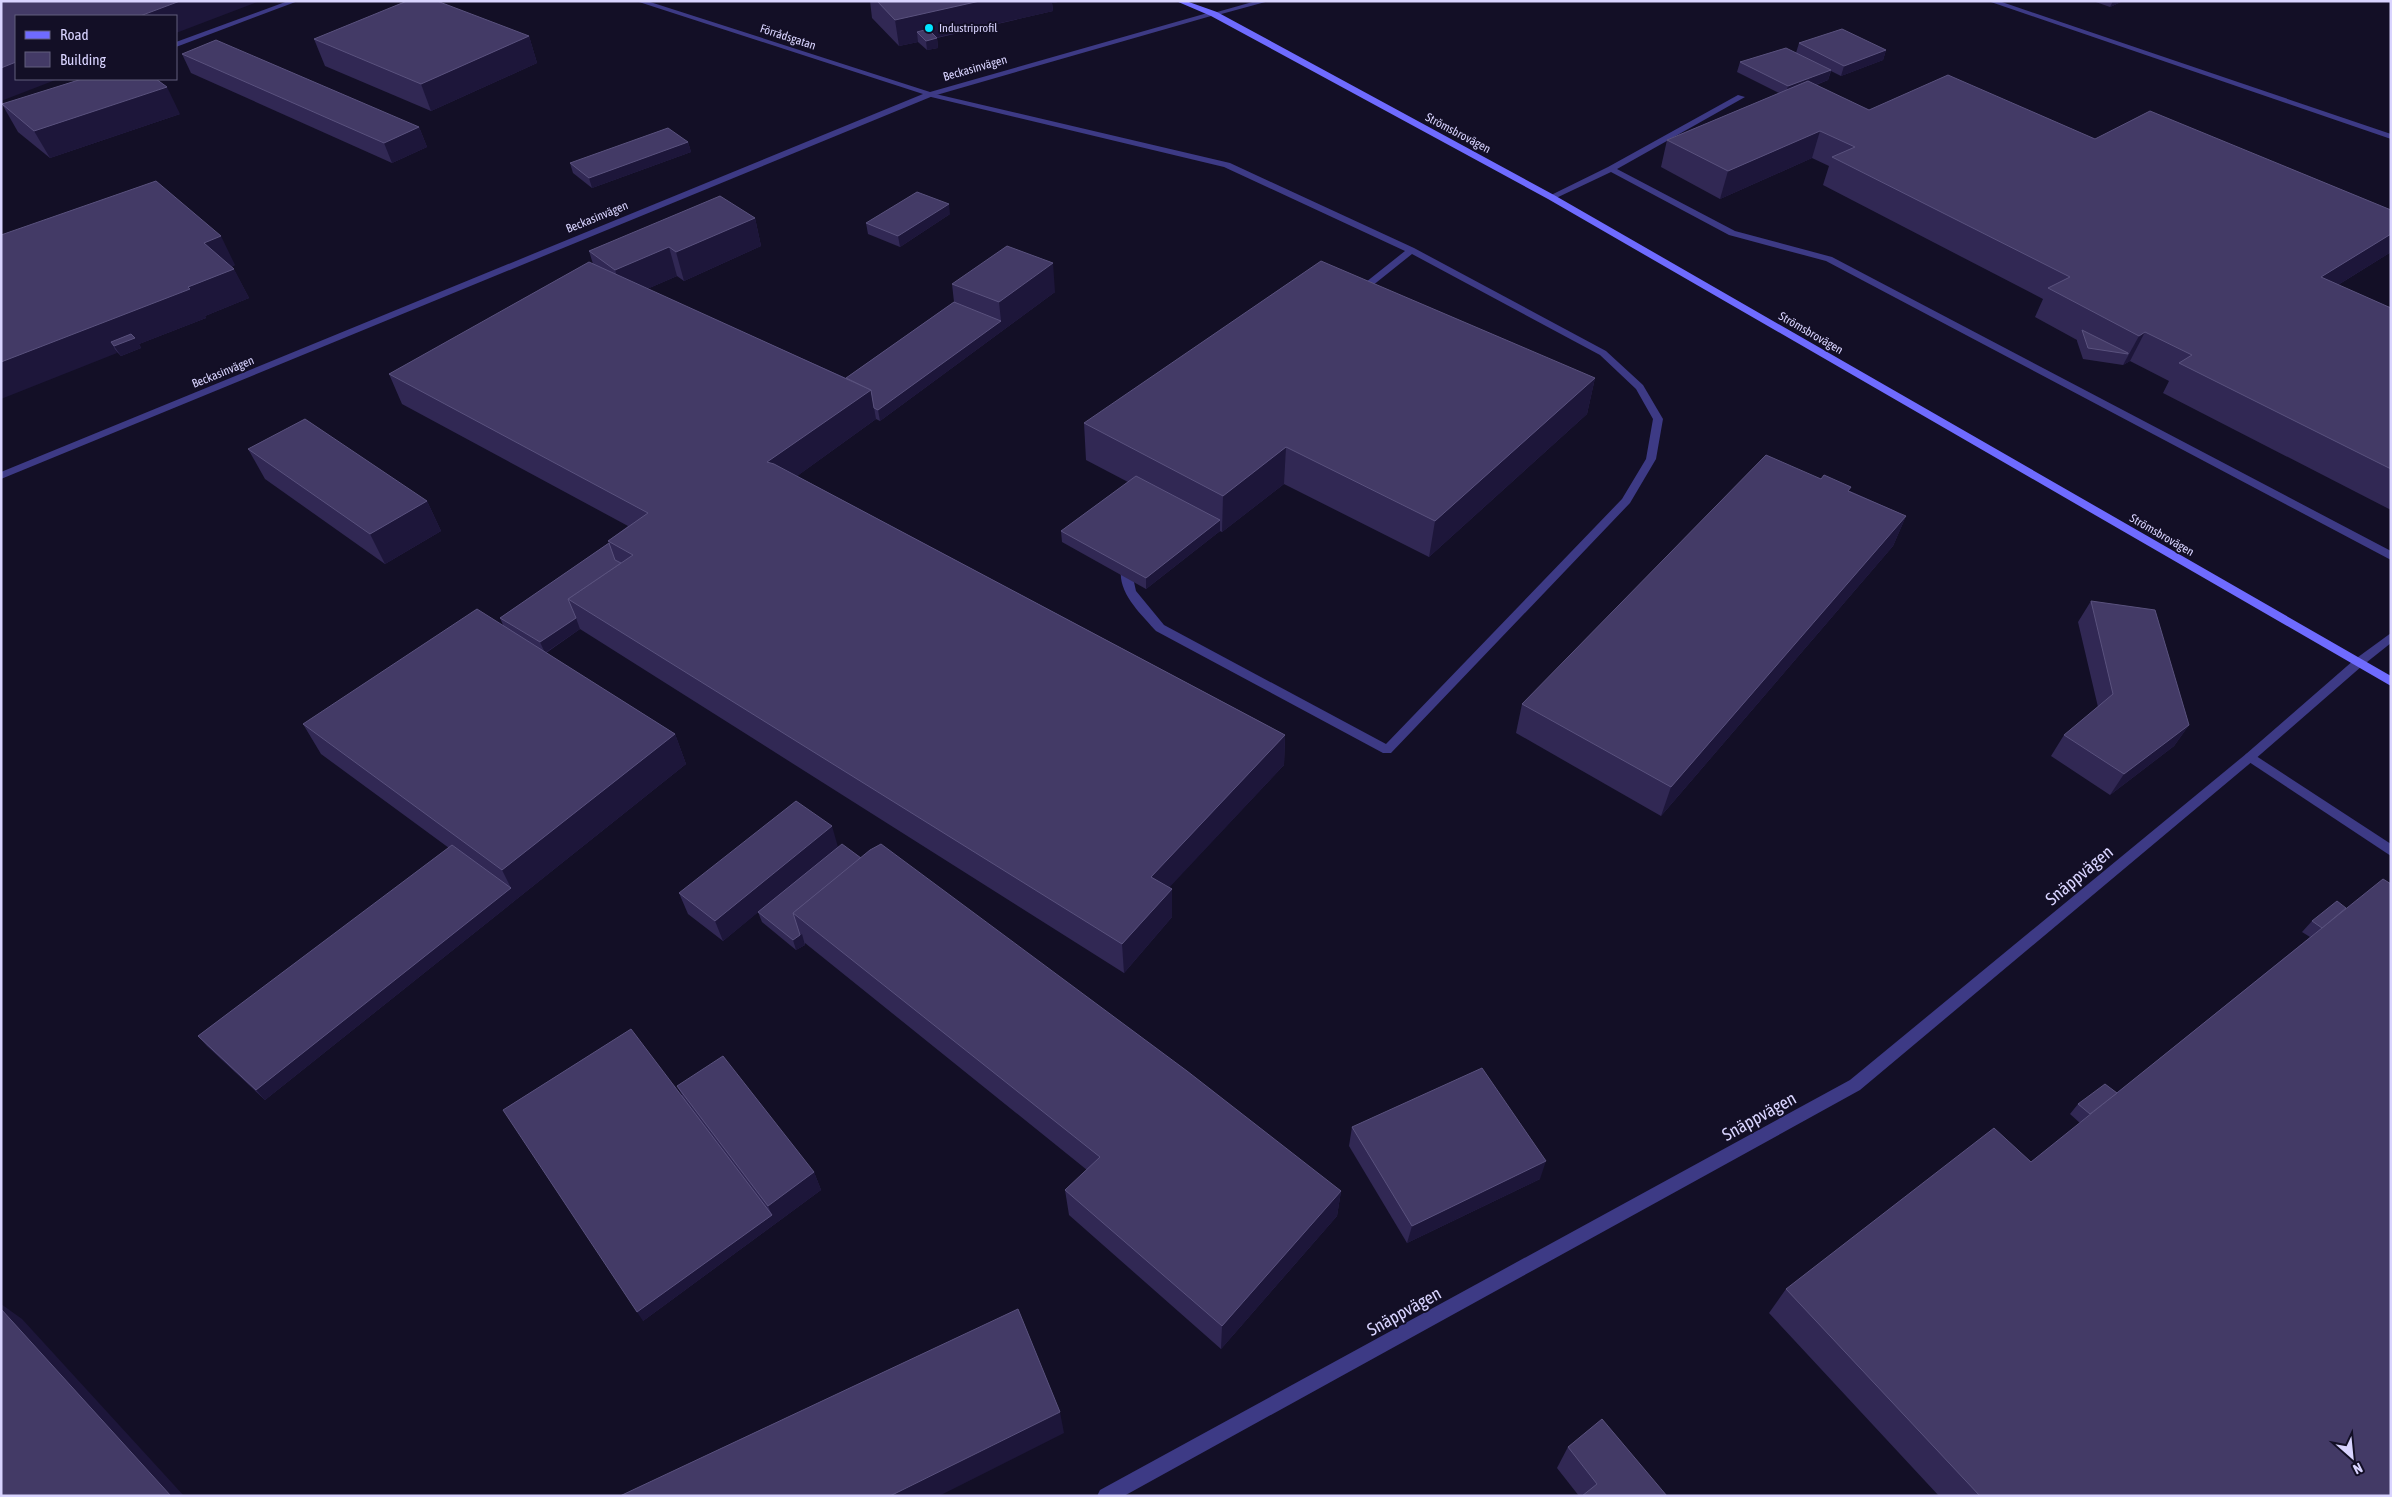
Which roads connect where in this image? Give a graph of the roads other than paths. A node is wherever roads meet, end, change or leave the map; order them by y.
1 (295, 1) edge
2 (639, 1) edge
3 (1179, 1) edge
4 (1205, 1) edge
5 (1266, 1) edge
6 (1992, 1) edge
7 (1214, 14) junction
8 (178, 44) edge
9 (930, 94) junction
10 (1741, 97) dead end
11 (2391, 137) edge
12 (1611, 169) junction
13 (1551, 198) junction
14 (1411, 250) junction
15 (1348, 301) edge
16 (1, 476) edge
17 (1130, 554) edge
18 (2391, 556) edge
19 (2391, 637) edge
20 (2358, 663) junction
21 (2391, 682) edge
22 (2250, 757) junction
23 (2391, 851) edge
24 (1106, 1496) edge

1 - 8 street
2 - 9 street, Förrådsgatan
3 - 7 main road, Strömsbrovägen
4 - 7 main road, Strömsbrovägen
5 - 7 street, Beckasinvägen
6 - 11 street
7 - 9 street, Beckasinvägen
7 - 13 main road, Strömsbrovägen
9 - 14 street, Förrådsgatan
9 - 16 street, Beckasinvägen
10 - 12 street
12 - 13 street
12 - 18 street
13 - 20 main road, Strömsbrovägen
14 - 15 street
14 - 17 street, Förrådsgatan
19 - 20 street, Snäppvägen
20 - 21 main road, Strömsbrovägen
20 - 22 street, Snäppvägen
22 - 23 street
22 - 24 street, Snäppvägen

